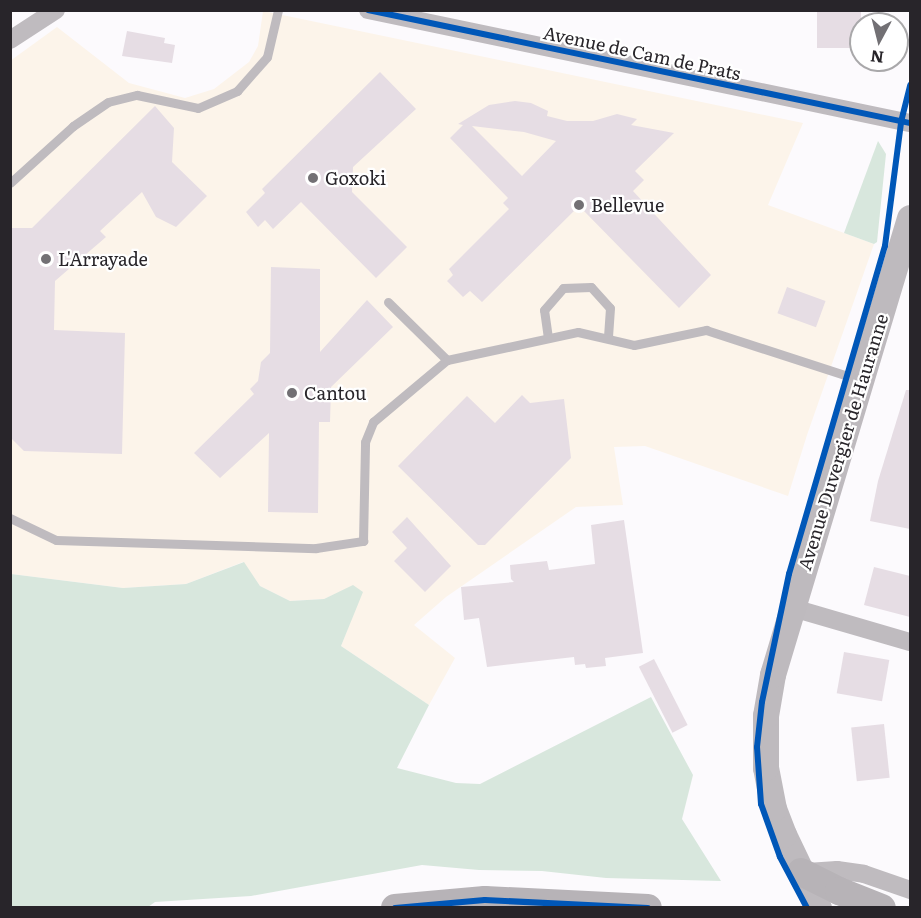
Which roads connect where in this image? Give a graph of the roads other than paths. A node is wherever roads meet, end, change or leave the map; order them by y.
1 (56, 10) edge
2 (278, 10) edge
3 (368, 10) edge
4 (10, 40) edge
5 (910, 123) edge
6 (10, 183) edge
7 (910, 219) edge
8 (388, 302) dead end
9 (608, 336) junction
10 (548, 338) junction
11 (447, 360) junction
12 (863, 381) junction
13 (10, 518) edge
14 (793, 608) junction
15 (910, 642) edge
16 (801, 872) junction
17 (910, 890) edge
18 (818, 906) edge
19 (395, 908) edge
20 (648, 908) edge
21 (882, 908) edge

1 - 4 street
2 - 6 lane
3 - 5 street, Avenue de Cam de Prats
7 - 12 main road, Avenue Duvergier de Hauranne
8 - 11 lane
9 - 10 lane
9 - 10 lane
9 - 12 lane
10 - 11 lane
11 - 13 lane
12 - 14 main road, Avenue Duvergier de Hauranne
14 - 15 street
14 - 16 main road, Avenue Duvergier de Hauranne
16 - 17 street
16 - 18 main road, Avenue Duvergier de Hauranne
16 - 21 main road
19 - 20 main road

